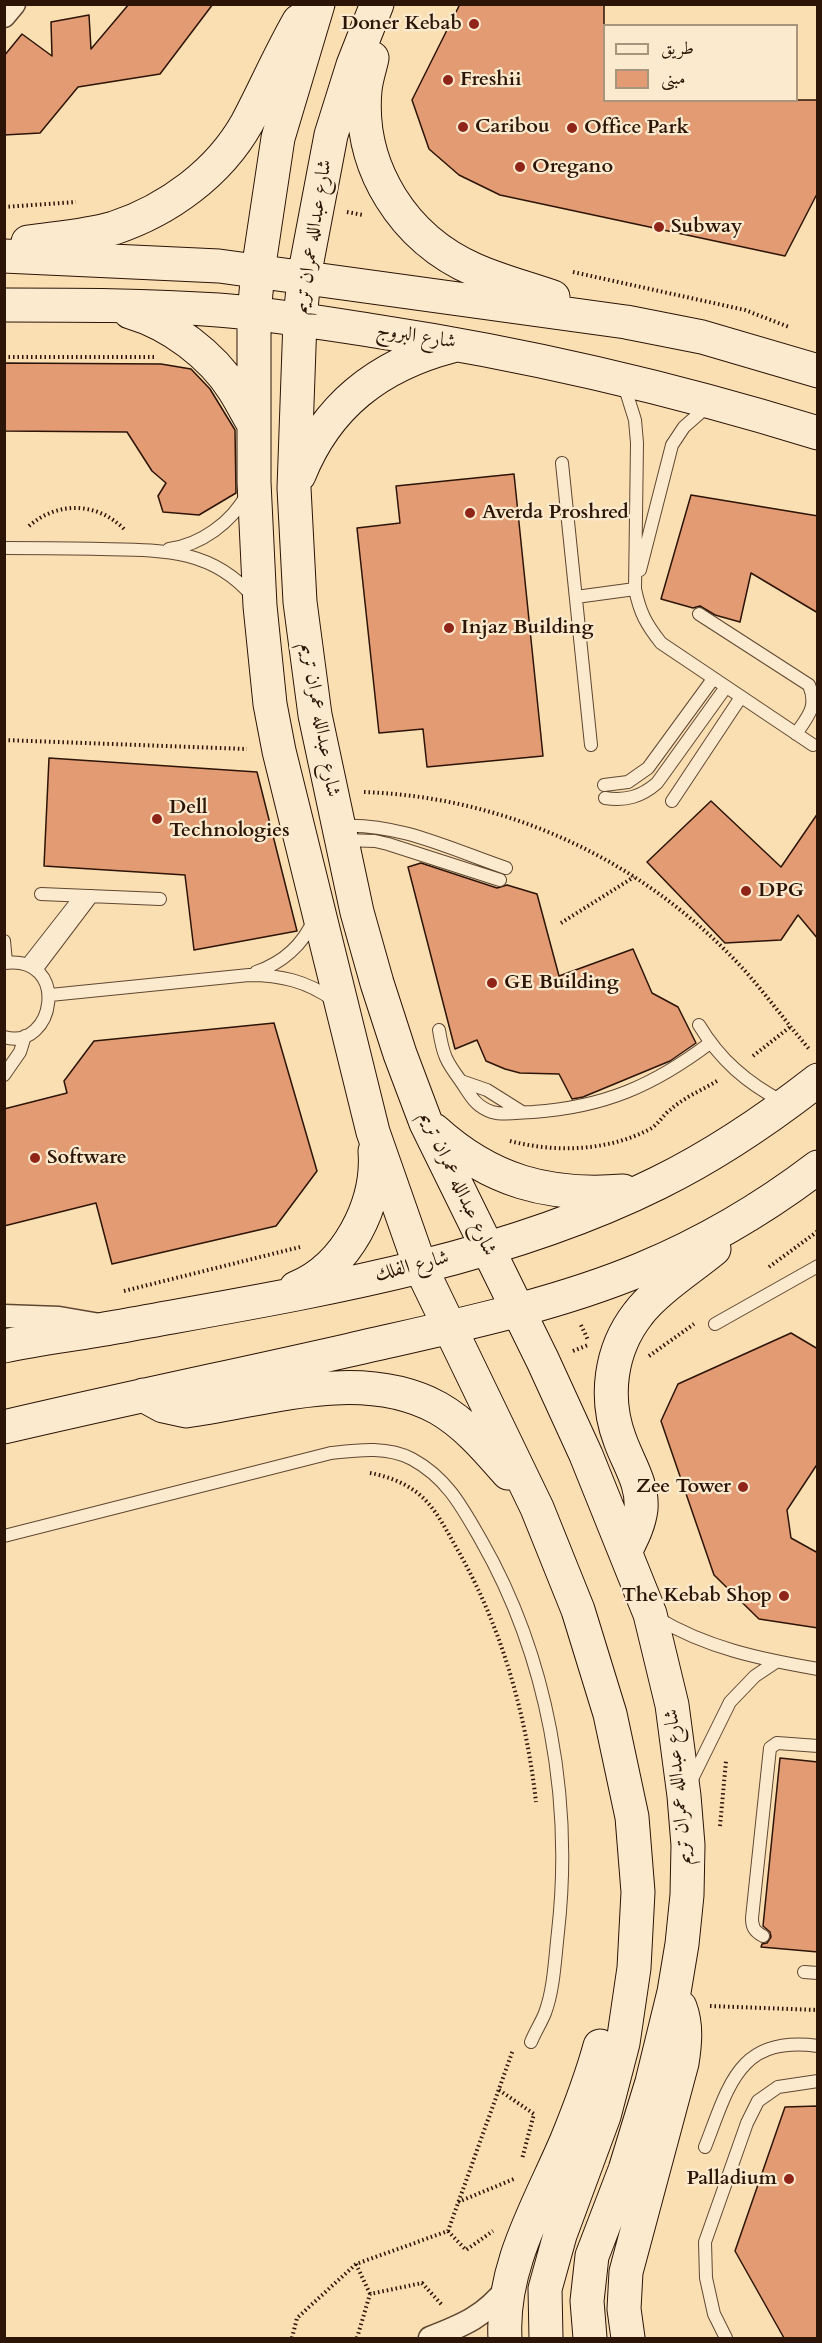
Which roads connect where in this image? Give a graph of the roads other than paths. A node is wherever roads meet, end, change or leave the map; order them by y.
1 (15, 4) edge
2 (310, 4) edge
3 (318, 4) edge
4 (377, 4) edge
5 (384, 4) edge
6 (4, 16) edge
7 (4, 246) edge
8 (4, 256) edge
9 (258, 271) junction
10 (304, 277) junction
11 (4, 305) edge
12 (102, 305) junction
13 (254, 314) junction
14 (300, 320) junction
15 (626, 322) junction
16 (460, 344) junction
17 (818, 371) edge
18 (621, 378) junction
19 (722, 404) junction
20 (253, 424) junction
21 (818, 433) edge
22 (562, 463) dead end
23 (254, 482) junction
24 (294, 488) junction
25 (9, 548) edge
26 (156, 550) junction
27 (635, 589) junction
28 (576, 597) junction
29 (260, 606) junction
30 (699, 614) dead end
31 (713, 679) junction
32 (726, 687) junction
33 (741, 698) junction
34 (796, 734) junction
35 (591, 745) dead end
36 (813, 745) dead end
37 (604, 785) dead end
38 (605, 798) dead end
39 (672, 801) dead end
40 (339, 833) junction
41 (506, 868) dead end
42 (500, 880) dead end
43 (41, 894) dead end
44 (86, 896) junction
45 (160, 899) dead end
46 (318, 908) junction
47 (4, 941) edge
48 (5, 963) edge
49 (32, 968) junction
50 (249, 975) junction
51 (50, 995) junction
52 (343, 1009) junction
53 (699, 1025) dead end
54 (439, 1030) dead end
55 (4, 1036) edge
56 (25, 1036) junction
57 (710, 1044) junction
58 (814, 1066) edge
59 (4, 1075) edge
60 (787, 1104) junction
61 (426, 1123) junction
62 (373, 1132) junction
63 (818, 1167) edge
64 (660, 1183) junction
65 (781, 1195) junction
66 (488, 1248) junction
67 (420, 1266) junction
68 (818, 1266) edge
69 (272, 1298) junction
70 (516, 1309) junction
71 (4, 1316) edge
72 (715, 1324) dead end
73 (113, 1328) junction
74 (450, 1328) junction
75 (4, 1346) edge
76 (143, 1395) junction
77 (4, 1427) edge
78 (537, 1508) junction
79 (4, 1536) edge
80 (625, 1552) junction
81 (650, 1614) junction
82 (776, 1662) junction
83 (818, 1669) edge
84 (818, 1746) edge
85 (684, 1796) junction
86 (639, 1892) junction
87 (762, 1936) dead end
88 (804, 1972) dead end
89 (818, 1973) edge
90 (674, 1992) junction
91 (531, 2042) dead end
92 (818, 2046) edge
93 (818, 2081) edge
94 (705, 2147) dead end
95 (508, 2287) junction
96 (430, 2338) edge
97 (505, 2338) edge
98 (546, 2338) edge
99 (590, 2338) edge
100 (628, 2338) edge
101 (726, 2338) edge

1 - 6 street
2 - 7 main road
3 - 9 main road, شارع عبدالله عمران تريم
4 - 10 main road, شارع عبدالله عمران تريم
5 - 15 main road
8 - 9 main road
9 - 10 main road
9 - 13 main road, شارع عبدالله عمران تريم
10 - 14 main road, شارع عبدالله عمران تريم
10 - 15 main road
11 - 12 main road, شارع البروج
12 - 13 main road, شارع البروج
12 - 20 main road
13 - 14 main road, شارع البروج
13 - 20 main road, شارع عبدالله عمران تريم
14 - 16 main road, شارع البروج
14 - 24 main road, شارع عبدالله عمران تريم
15 - 17 main road
16 - 18 main road, شارع البروج
16 - 24 main road
18 - 19 main road, شارع البروج
18 - 27 lane
19 - 21 main road, شارع البروج
19 - 27 lane
20 - 23 main road, شارع عبدالله عمران تريم
22 - 28 lane
23 - 26 lane
23 - 29 main road, شارع عبدالله عمران تريم
24 - 40 main road, شارع عبدالله عمران تريم
25 - 26 lane
26 - 29 lane
27 - 28 lane
27 - 31 lane
28 - 35 lane
29 - 46 main road, شارع عبدالله عمران تريم
30 - 34 lane
31 - 32 lane
31 - 37 lane
32 - 33 lane
32 - 38 lane
33 - 34 lane
33 - 39 lane
34 - 36 lane
40 - 41 lane
40 - 42 lane
40 - 61 main road, شارع عبدالله عمران تريم
43 - 44 lane
44 - 45 lane
44 - 49 lane
46 - 50 lane
46 - 52 main road, شارع عبدالله عمران تريم
47 - 48 lane
48 - 49 lane
49 - 51 lane
50 - 51 lane
50 - 52 lane
51 - 56 lane
52 - 62 main road, شارع عبدالله عمران تريم
53 - 57 lane
54 - 57 lane
55 - 56 lane
56 - 59 lane
57 - 60 lane
58 - 60 main road, شارع الفلك
60 - 64 main road, شارع الفلك
61 - 64 main road
61 - 66 main road, شارع عبدالله عمران تريم
62 - 67 main road, شارع عبدالله عمران تريم
62 - 69 main road
63 - 65 main road
64 - 66 main road, شارع الفلك
65 - 70 main road
65 - 80 main road
66 - 67 main road, شارع الفلك
66 - 70 main road, شارع عبدالله عمران تريم
67 - 69 main road, شارع الفلك
67 - 74 main road, شارع عبدالله عمران تريم
68 - 72 lane
69 - 73 main road, شارع الفلك
70 - 74 main road
70 - 80 main road, شارع عبدالله عمران تريم
71 - 73 street
73 - 75 main road, شارع الفلك
74 - 76 main road
74 - 78 main road, شارع عبدالله عمران تريم
76 - 77 main road
76 - 78 main road
78 - 86 main road, شارع عبدالله عمران تريم
79 - 91 lane
80 - 81 main road, شارع عبدالله عمران تريم
81 - 82 lane
81 - 85 main road, شارع عبدالله عمران تريم
82 - 83 lane
82 - 85 lane
84 - 87 lane
85 - 90 main road, شارع عبدالله عمران تريم
86 - 95 main road
86 - 98 main road, شارع عبدالله عمران تريم
88 - 89 lane
90 - 99 main road, شارع عبدالله عمران تريم
90 - 100 main road
92 - 94 lane
93 - 101 lane
95 - 96 street
95 - 97 main road

